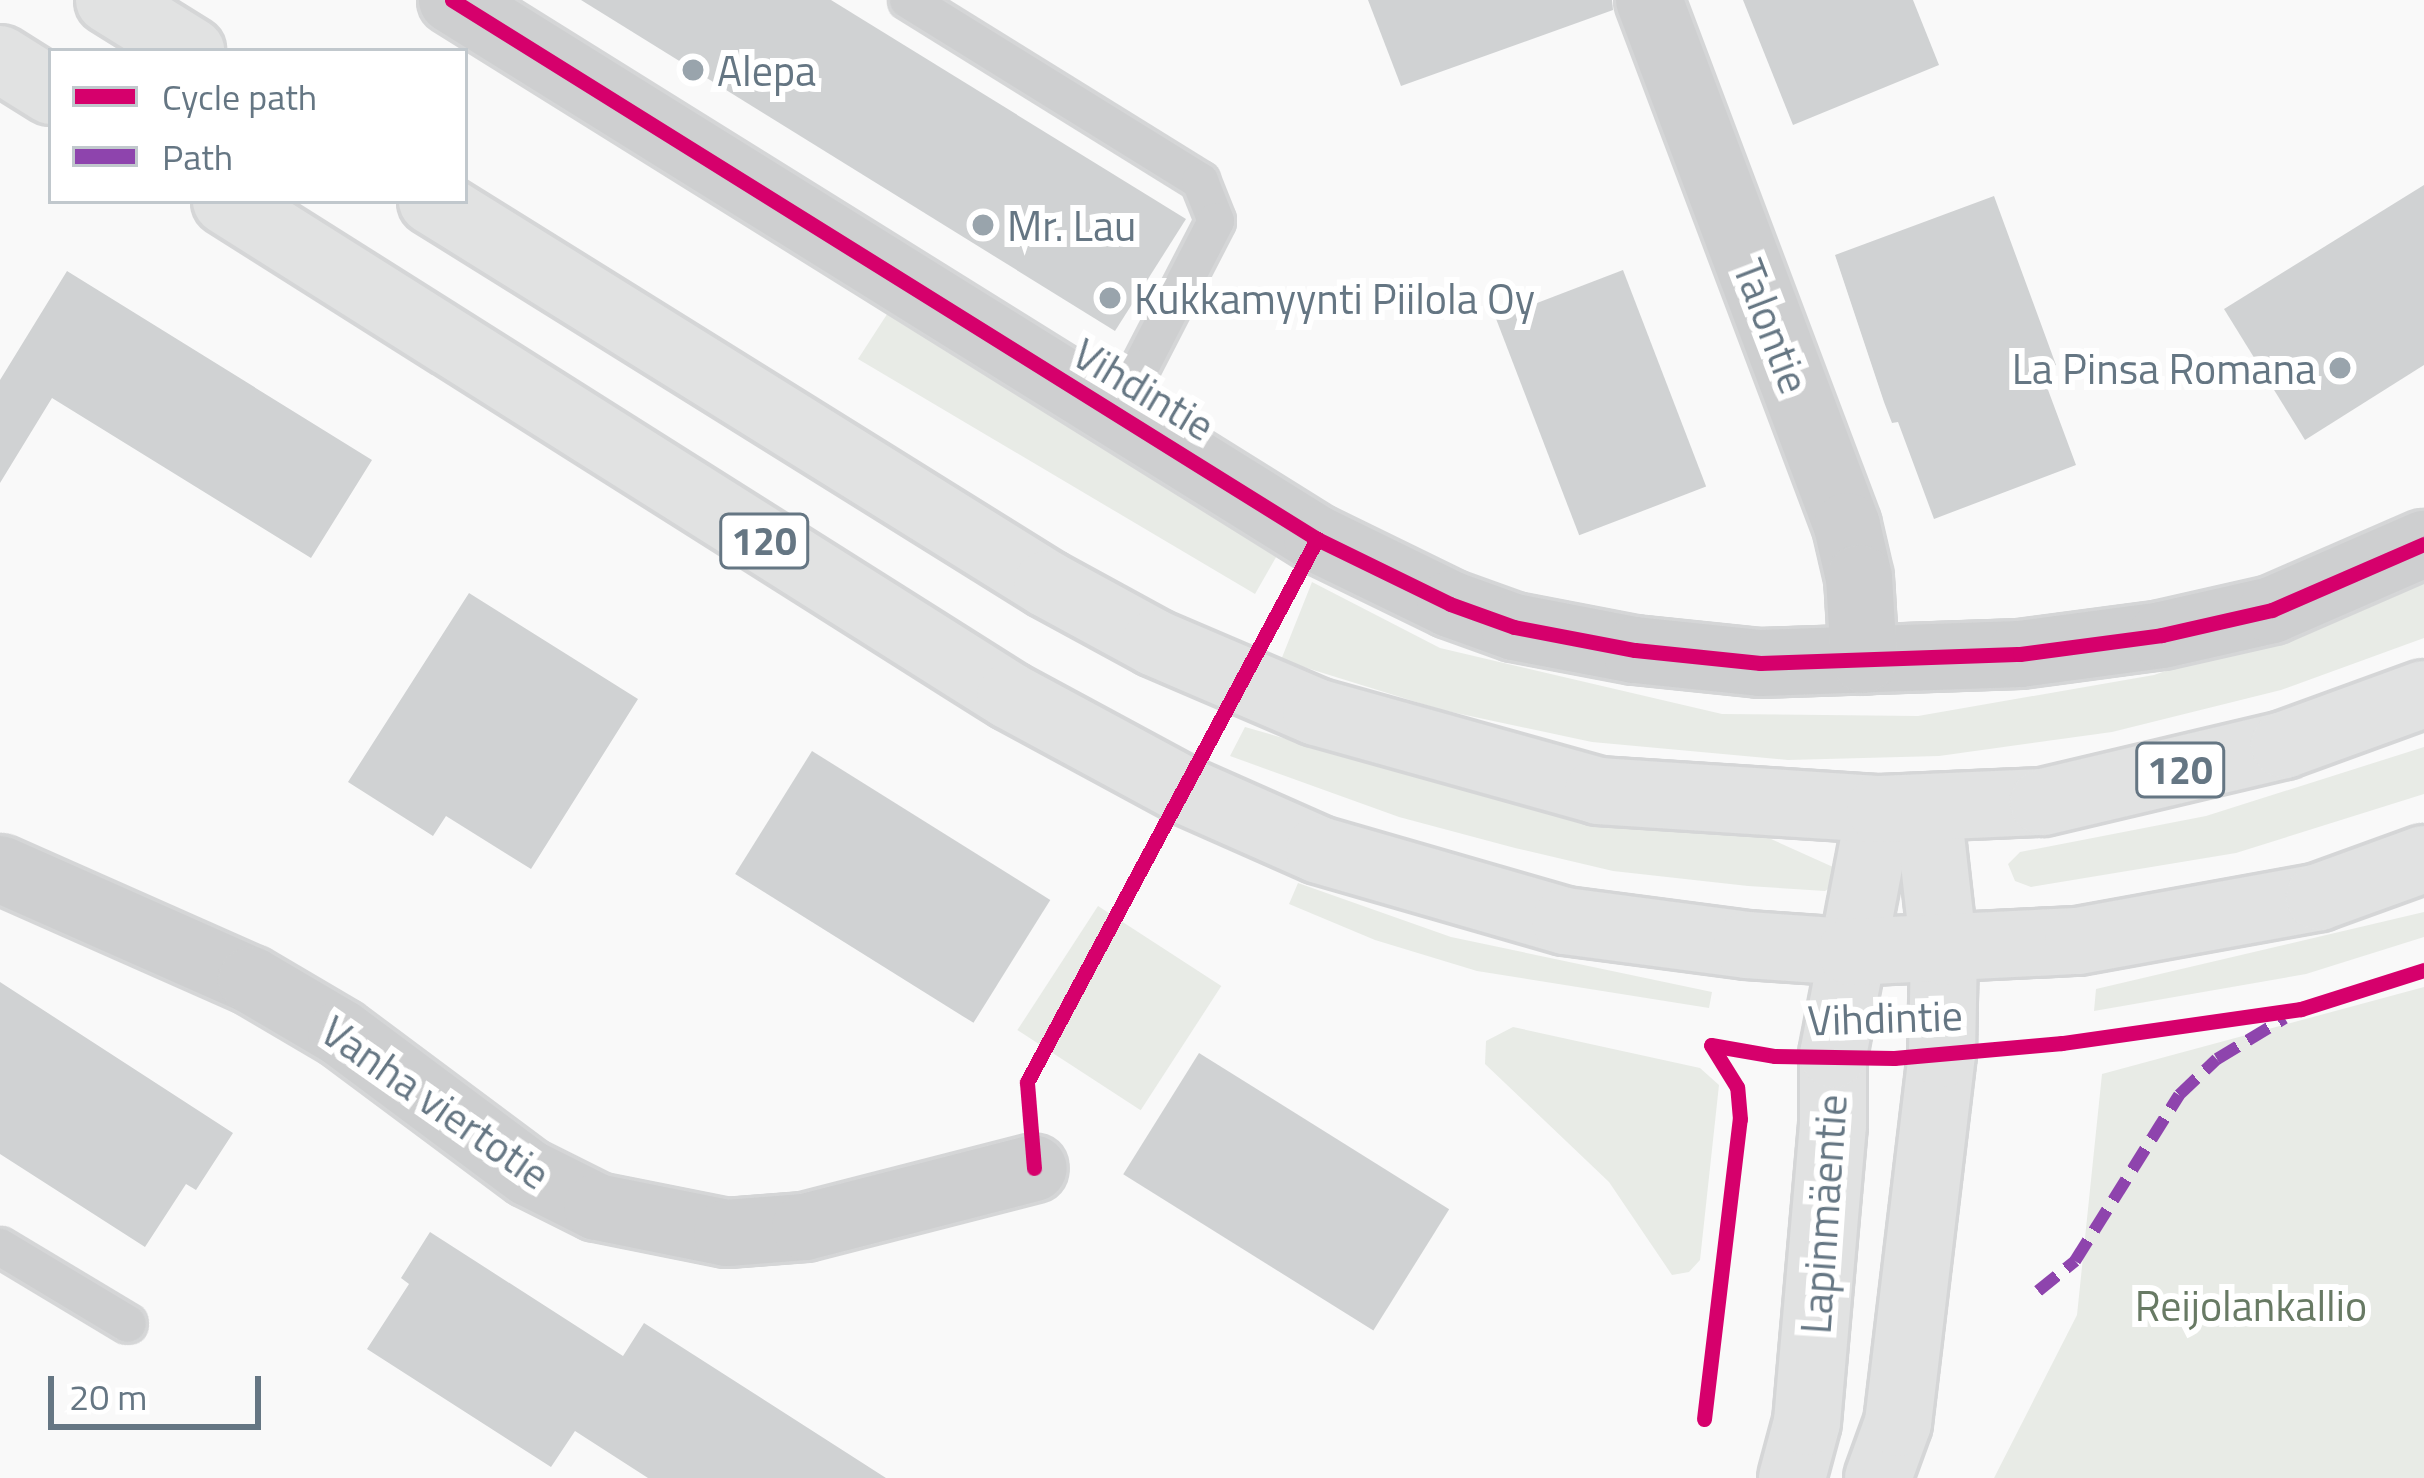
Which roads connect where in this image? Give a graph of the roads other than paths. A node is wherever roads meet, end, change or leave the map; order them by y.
1 (110, 0) edge
2 (452, 0) edge
3 (908, 0) edge
4 (1649, 0) edge
5 (186, 48) edge
6 (0, 59) edge
7 (48, 89) edge
8 (231, 204) edge
9 (437, 204) edge
10 (1127, 421) junction
11 (2424, 544) edge
12 (1864, 660) junction
13 (2424, 694) edge
14 (1904, 809) junction
15 (2424, 859) edge
16 (0, 869) edge
17 (1851, 952) junction
18 (1944, 952) junction
19 (1034, 1168) dead end
20 (0, 1246) edge
21 (128, 1324) dead end
22 (1792, 1478) edge
23 (1878, 1478) edge

1 - 5 main road
2 - 10 street, Vihdintie
3 - 10 lane
4 - 12 street, Talontie
6 - 7 main road
8 - 17 main road, Vihdintie / 120
9 - 14 main road, 120
10 - 12 street, Vihdintie
11 - 12 street, Vihdintie
13 - 14 main road, 120
14 - 17 main road, Lapinmäentie
14 - 18 main road
15 - 18 main road, Vihdintie / 120
16 - 19 street, Vanha viertotie
17 - 18 main road, Vihdintie / 120
17 - 22 main road, Lapinmäentie
18 - 23 main road
20 - 21 lane

